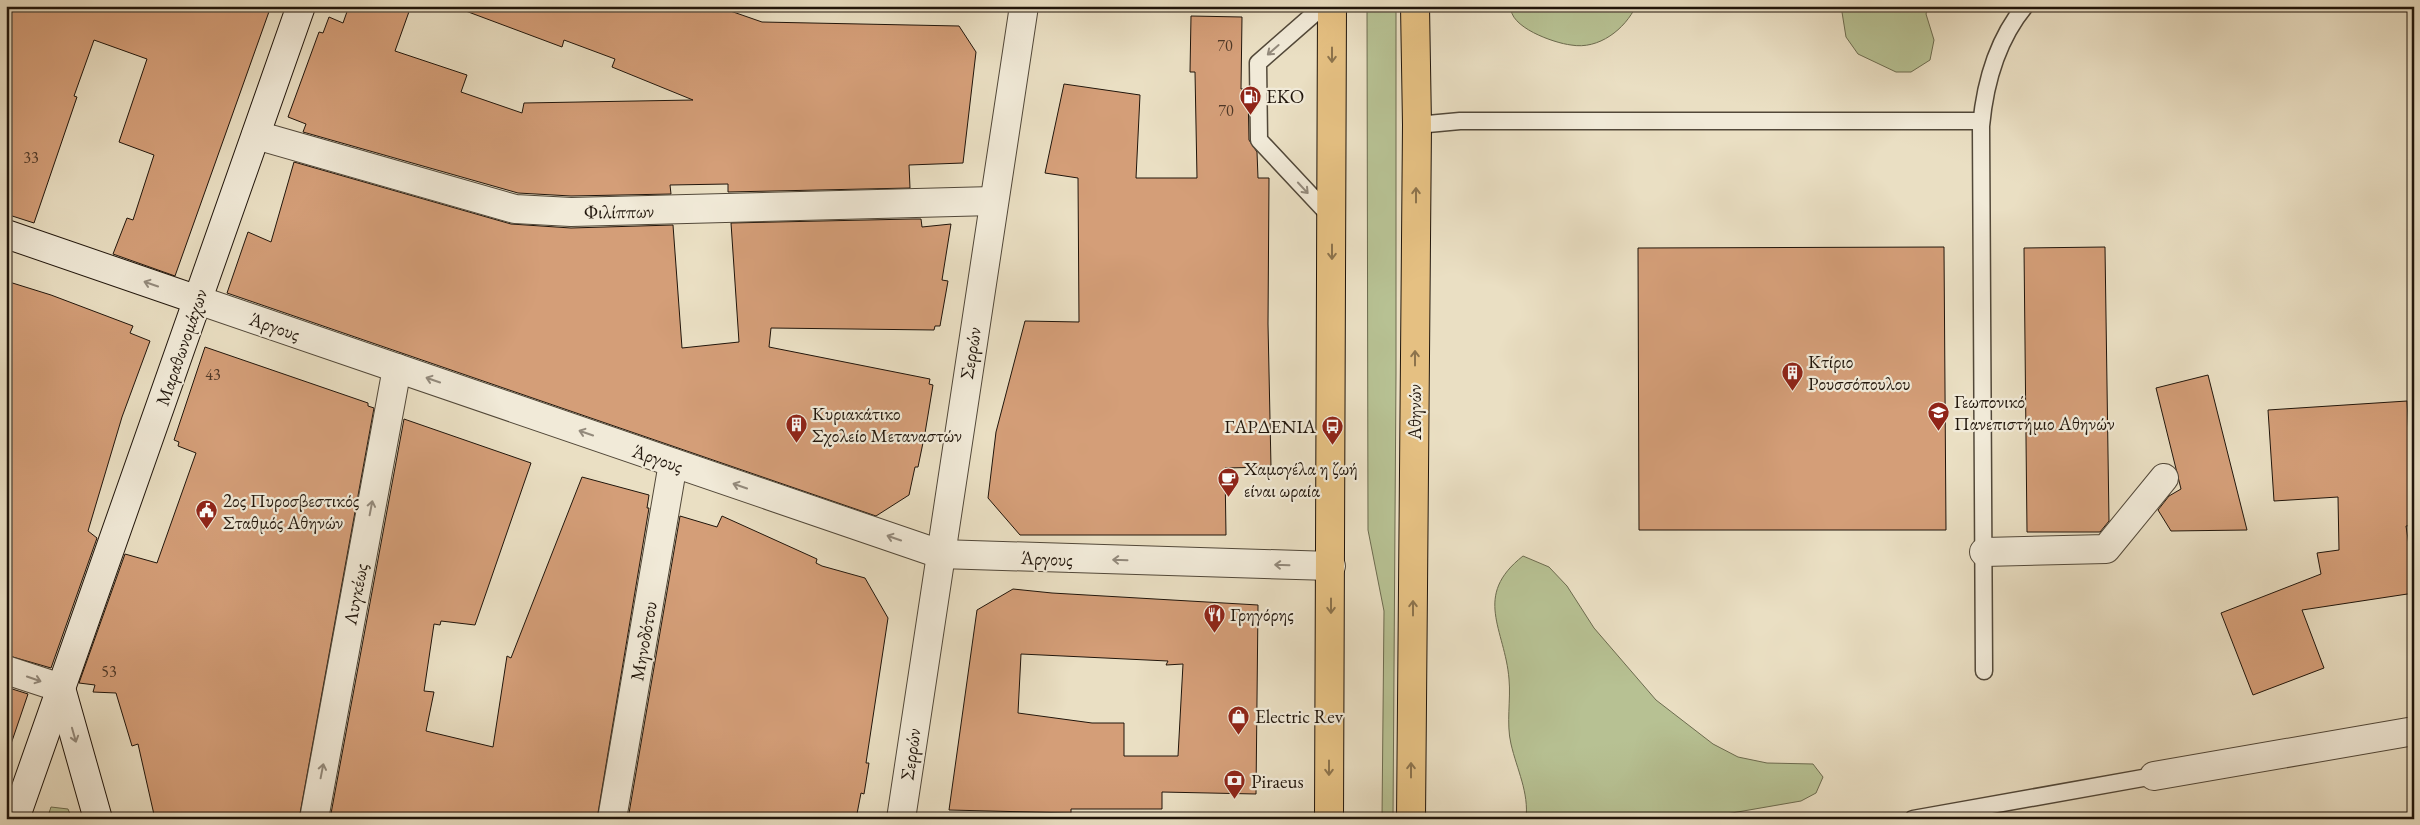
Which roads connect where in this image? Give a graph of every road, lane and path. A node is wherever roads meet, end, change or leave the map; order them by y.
1 (301, 6) edge
2 (1024, 6) edge
3 (1323, 6) edge
4 (1332, 6) edge
5 (1415, 6) edge
6 (2025, 6) edge
7 (1981, 121) junction
8 (1417, 125) junction
9 (256, 135) junction
10 (993, 201) junction
11 (1332, 218) junction
12 (6, 234) edge
13 (198, 300) junction
14 (397, 368) junction
15 (673, 463) junction
16 (2164, 478) dead end
17 (1984, 552) junction
18 (940, 554) junction
19 (1331, 566) junction
20 (6, 670) edge
21 (1984, 671) dead end
22 (61, 688) junction
23 (2414, 731) edge
24 (2154, 776) joint
25 (15, 819) edge
26 (98, 819) edge
27 (314, 819) edge
28 (612, 819) edge
29 (901, 819) edge
30 (1329, 819) edge
31 (1411, 819) edge
32 (1913, 819) edge

1 - 9 street, Μαραθωνομάχων
2 - 10 street, Σερρών
3 -> 11 lane
4 -> 11 highway
5 - 8 highway, Αθηνών
6 - 7 lane
7 - 8 lane
7 - 17 lane
31 -> 8 highway, Αθηνών
9 - 10 street, Φιλίππων
9 - 13 street, Μαραθωνομάχων
10 - 18 street, Σερρών
11 -> 19 highway
13 -> 12 street, Άργους
13 - 14 street, Άργους
13 - 22 street, Μαραθωνομάχων
15 -> 14 street, Άργους
27 -> 14 street, Λυγκέως
18 -> 15 street, Άργους
15 - 28 street, Μηνοδότου
16 - 17 street
17 - 21 lane
19 -> 18 street, Άργους
18 - 29 street, Σερρών
19 -> 30 highway
20 -> 22 street
22 - 25 street, Μαραθωνομάχων
22 -> 26 street
23 - 24 street
24 - 32 lane

